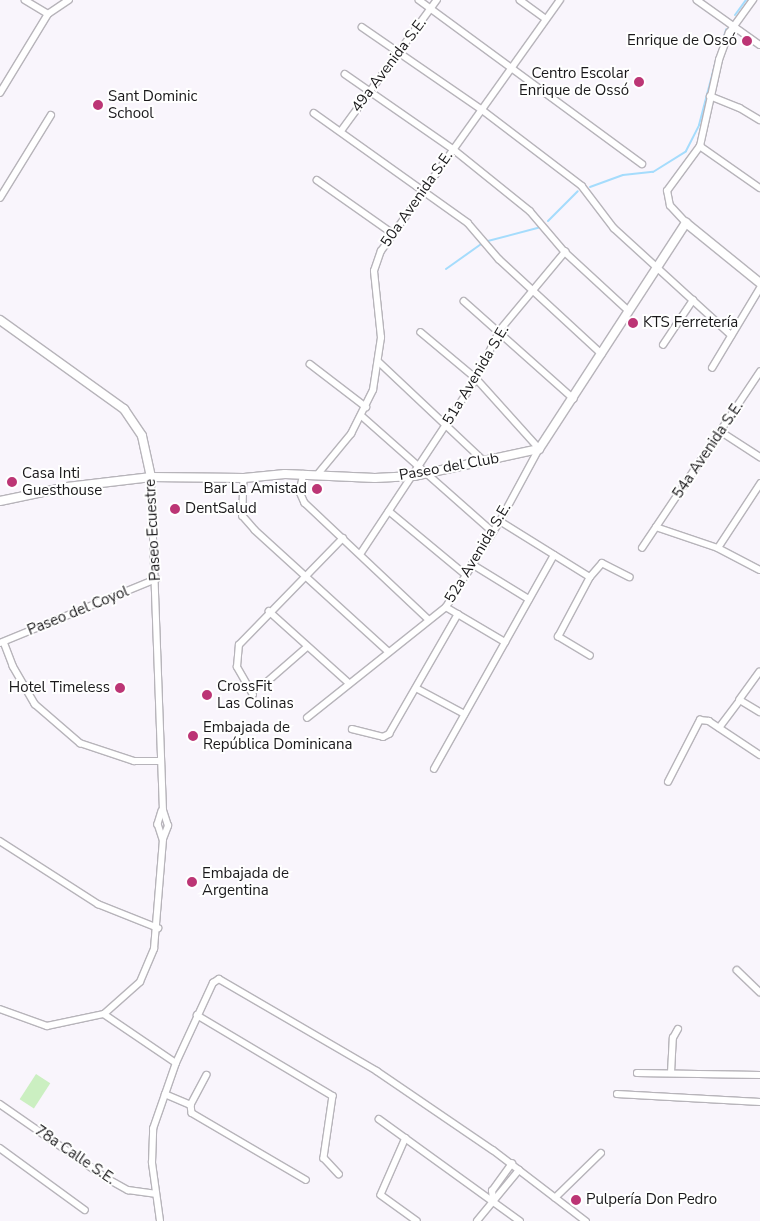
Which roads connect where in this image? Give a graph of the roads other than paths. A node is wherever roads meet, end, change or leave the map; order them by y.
1 (25, 0) edge
2 (69, 0) edge
3 (420, 0) edge
4 (437, 0) edge
5 (520, 0) edge
6 (560, 0) edge
7 (697, 0) edge
8 (752, 0) edge
9 (432, 9) junction
10 (48, 14) junction
11 (546, 19) junction
12 (734, 26) junction
13 (362, 27) dead end
14 (760, 45) edge
15 (398, 51) junction
16 (512, 67) junction
17 (345, 74) dead end
18 (369, 91) junction
19 (0, 93) edge
20 (710, 96) junction
21 (481, 109) junction
22 (314, 113) dead end
23 (51, 115) dead end
24 (760, 120) edge
25 (341, 130) junction
26 (700, 146) junction
27 (453, 149) junction
28 (642, 164) dead end
29 (317, 180) dead end
30 (760, 188) edge
31 (422, 191) junction
32 (0, 198) edge
33 (686, 223) junction
34 (392, 233) junction
35 (565, 252) junction
36 (658, 268) junction
37 (760, 283) edge
38 (760, 288) edge
39 (535, 291) junction
40 (693, 300) junction
41 (464, 301) dead end
42 (629, 311) junction
43 (0, 320) edge
44 (500, 330) junction
45 (422, 333) dead end
46 (731, 335) junction
47 (663, 345) dead end
48 (602, 354) junction
49 (379, 362) junction
50 (310, 364) dead end
51 (712, 368) dead end
52 (760, 372) edge
53 (476, 378) junction
54 (574, 399) junction
55 (366, 407) junction
56 (362, 416) junction
57 (447, 425) junction
58 (720, 431) junction
59 (538, 449) junction
60 (760, 457) edge
61 (484, 461) junction
62 (421, 467) junction
63 (304, 474) junction
64 (318, 474) junction
65 (428, 474) junction
66 (414, 476) junction
67 (151, 477) junction
68 (244, 478) junction
69 (760, 484) edge
70 (0, 501) edge
71 (389, 511) junction
72 (500, 521) junction
73 (656, 527) junction
74 (493, 532) junction
75 (343, 538) junction
76 (642, 548) dead end
77 (718, 548) junction
78 (361, 553) junction
79 (554, 555) junction
80 (472, 564) junction
81 (760, 570) edge
82 (466, 574) junction
83 (302, 576) junction
84 (590, 577) junction
85 (630, 577) dead end
86 (156, 580) junction
87 (530, 599) junction
88 (446, 607) junction
89 (269, 611) junction
90 (458, 614) junction
91 (428, 619) junction
92 (2, 642) edge
93 (505, 642) junction
94 (307, 647) junction
95 (388, 651) junction
96 (590, 656) dead end
97 (760, 672) edge
98 (268, 681) dead end
99 (349, 684) junction
100 (416, 688) junction
101 (253, 695) dead end
102 (740, 700) junction
103 (760, 712) edge
104 (465, 714) junction
105 (307, 718) dead end
106 (719, 728) junction
107 (352, 730) dead end
108 (760, 755) edge
109 (162, 761) junction
110 (434, 769) dead end
111 (668, 782) dead end
112 (162, 811) junction
113 (163, 839) junction
114 (0, 841) edge
115 (158, 928) junction
116 (737, 970) dead end
117 (760, 992) edge
118 (0, 1009) edge
119 (104, 1014) junction
120 (197, 1015) junction
121 (678, 1029) dead end
122 (176, 1063) junction
123 (637, 1073) dead end
124 (671, 1073) junction
125 (207, 1075) dead end
126 (760, 1075) edge
127 (165, 1094) junction
128 (617, 1094) dead end
129 (760, 1102) edge
130 (0, 1104) edge
131 (191, 1105) junction
132 (379, 1120) dead end
133 (406, 1138) junction
134 (0, 1148) edge
135 (601, 1153) dead end
136 (512, 1163) junction
137 (519, 1170) junction
138 (340, 1174) dead end
139 (306, 1180) dead end
140 (154, 1194) junction
141 (555, 1198) junction
142 (493, 1200) junction
143 (85, 1210) dead end
144 (160, 1221) edge
145 (417, 1221) edge
146 (477, 1221) edge
147 (520, 1221) edge
148 (586, 1221) edge

1 - 10 street
2 - 10 street
3 - 9 street
4 - 9 street, 49a Avenida S.E.
5 - 11 street
6 - 11 street, 50a Avenida S.E.
7 - 12 street
8 - 12 street
9 - 15 street, 49a Avenida S.E.
9 - 16 street
10 - 19 street
11 - 16 street, 50a Avenida S.E.
12 - 14 street
12 - 20 street
13 - 15 street
15 - 18 street, 49a Avenida S.E.
15 - 21 street
16 - 21 street, 50a Avenida S.E.
16 - 28 street
17 - 18 street
18 - 25 street, 49a Avenida S.E.
18 - 27 street
20 - 24 street
20 - 26 street
21 - 27 street, 50a Avenida S.E.
21 - 36 street
22 - 25 street
23 - 32 street
25 - 31 street
26 - 30 street
26 - 33 street
27 - 31 street, 50a Avenida S.E.
27 - 35 street
29 - 34 street
31 - 34 street, 50a Avenida S.E.
31 - 39 street
33 - 36 street
33 - 37 street
34 - 49 street, 50a Avenida S.E.
35 - 39 street, 51a Avenida S.E.
35 - 42 street
36 - 40 street
36 - 42 street
38 - 46 street
39 - 44 street, 51a Avenida S.E.
39 - 48 street
40 - 46 street
40 - 47 street
41 - 44 street
42 - 48 street
43 - 67 street, Paseo Ecuestre
44 - 53 street, 51a Avenida S.E.
44 - 54 street
45 - 53 street
46 - 51 street
48 - 54 street
49 - 55 street, 50a Avenida S.E.
49 - 57 street
50 - 55 street
52 - 58 street, 54a Avenida S.E.
53 - 57 street, 51a Avenida S.E.
53 - 59 street
54 - 59 street
55 - 56 street, 50a Avenida S.E.
56 - 62 street
56 - 64 street, 50a Avenida S.E.
57 - 61 street
57 - 62 street, 51a Avenida S.E.
58 - 60 street
58 - 73 street, 54a Avenida S.E.
59 - 61 street, Paseo del Club
59 - 72 street, 52a Avenida S.E.
61 - 65 street, Paseo del Club
62 - 65 street
62 - 66 street, 51a Avenida S.E.
63 - 64 street, Paseo del Club
63 - 68 street, Paseo del Club
63 - 75 street
64 - 66 street, Paseo del Club
65 - 66 street, Paseo del Club
65 - 74 street
66 - 71 street, 51a Avenida S.E.
67 - 68 street, Paseo del Club
67 - 70 street, Paseo del Club
67 - 86 street, Paseo Ecuestre
68 - 83 street
69 - 77 street
71 - 78 street, 51a Avenida S.E.
71 - 82 street
72 - 74 street, 52a Avenida S.E.
72 - 79 street
73 - 76 street, 54a Avenida S.E.
73 - 77 street
74 - 80 street, 52a Avenida S.E.
75 - 78 street
75 - 83 street
77 - 81 street
78 - 91 street
79 - 84 street
79 - 87 street
80 - 82 street, 52a Avenida S.E.
80 - 87 street
82 - 88 street, 52a Avenida S.E.
83 - 89 street
83 - 95 street
84 - 85 street
84 - 96 street
86 - 92 street, Paseo del Coyol
86 - 109 street, Paseo Ecuestre
87 - 93 street
88 - 90 street
88 - 91 street, 52a Avenida S.E.
89 - 94 street
89 - 101 street
90 - 93 street
90 - 100 street
91 - 95 street, 52a Avenida S.E.
92 - 109 street
93 - 104 street
94 - 98 street
94 - 99 street
95 - 99 street, 52a Avenida S.E.
97 - 102 street
99 - 105 street, 52a Avenida S.E.
100 - 104 street
100 - 107 street
102 - 103 street
102 - 106 street
104 - 110 street
106 - 108 street
106 - 111 street
109 - 112 street, Paseo Ecuestre
112 - 113 street
112 - 113 street
113 - 115 street
114 - 115 street
115 - 119 street
116 - 117 street
118 - 119 street
119 - 122 street
120 - 122 street
120 - 136 street
120 - 138 street
121 - 124 street
122 - 127 street
123 - 124 street
124 - 126 street
125 - 131 street
127 - 131 street
127 - 140 street
128 - 129 street
130 - 140 street, 78a Calle S.E.
131 - 139 street
132 - 133 street
133 - 142 street
133 - 145 street
134 - 143 street
135 - 141 street
136 - 137 street
136 - 142 street
137 - 141 street
137 - 142 street
140 - 144 street
141 - 148 street
142 - 146 street
142 - 147 street

